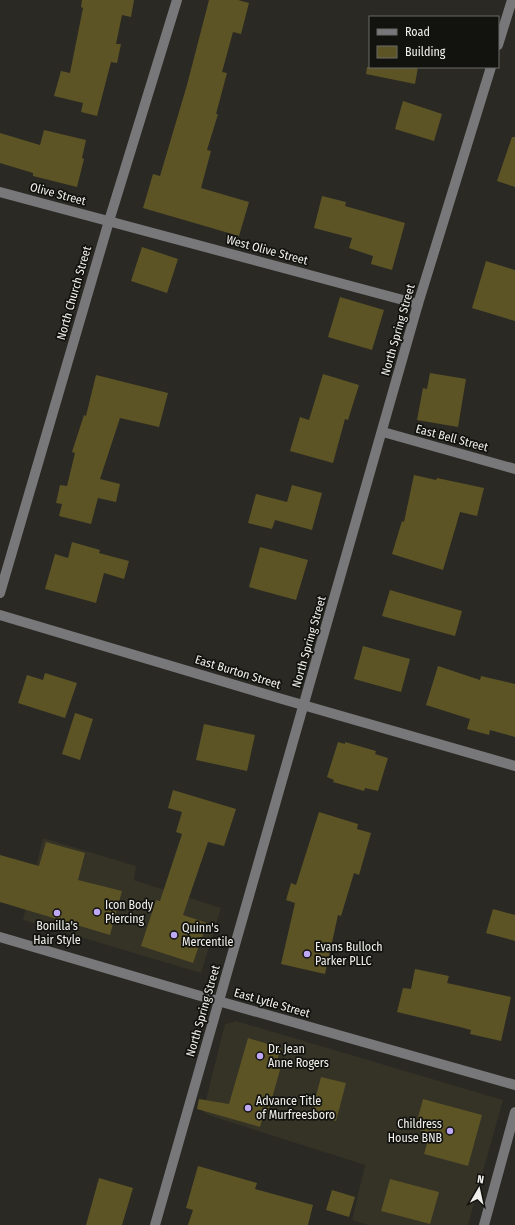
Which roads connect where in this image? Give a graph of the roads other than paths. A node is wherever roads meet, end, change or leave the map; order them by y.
1 (177, 0) edge
2 (512, 0) edge
3 (499, 42) edge
4 (491, 68) edge
5 (0, 192) edge
6 (109, 221) junction
7 (418, 304) junction
8 (383, 432) junction
9 (515, 468) edge
10 (0, 594) edge
11 (0, 615) edge
12 (304, 705) junction
13 (515, 766) edge
14 (0, 937) edge
15 (219, 1002) junction
16 (515, 1085) edge
17 (515, 1112) edge
18 (155, 1225) edge
19 (484, 1225) edge

1 - 6 street, North Church Street
2 - 3 street
4 - 7 street, North Spring Street
5 - 6 street, Olive Street
6 - 7 street, West Olive Street
6 - 10 street, North Church Street
7 - 8 street, North Spring Street
8 - 9 street, East Bell Street
8 - 12 street, North Spring Street
11 - 12 street, East Burton Street
12 - 13 street, East Burton Street
12 - 15 street, North Spring Street
14 - 15 street, East Lytle Street
15 - 16 street, East Lytle Street
15 - 18 street, North Spring Street
17 - 19 street

